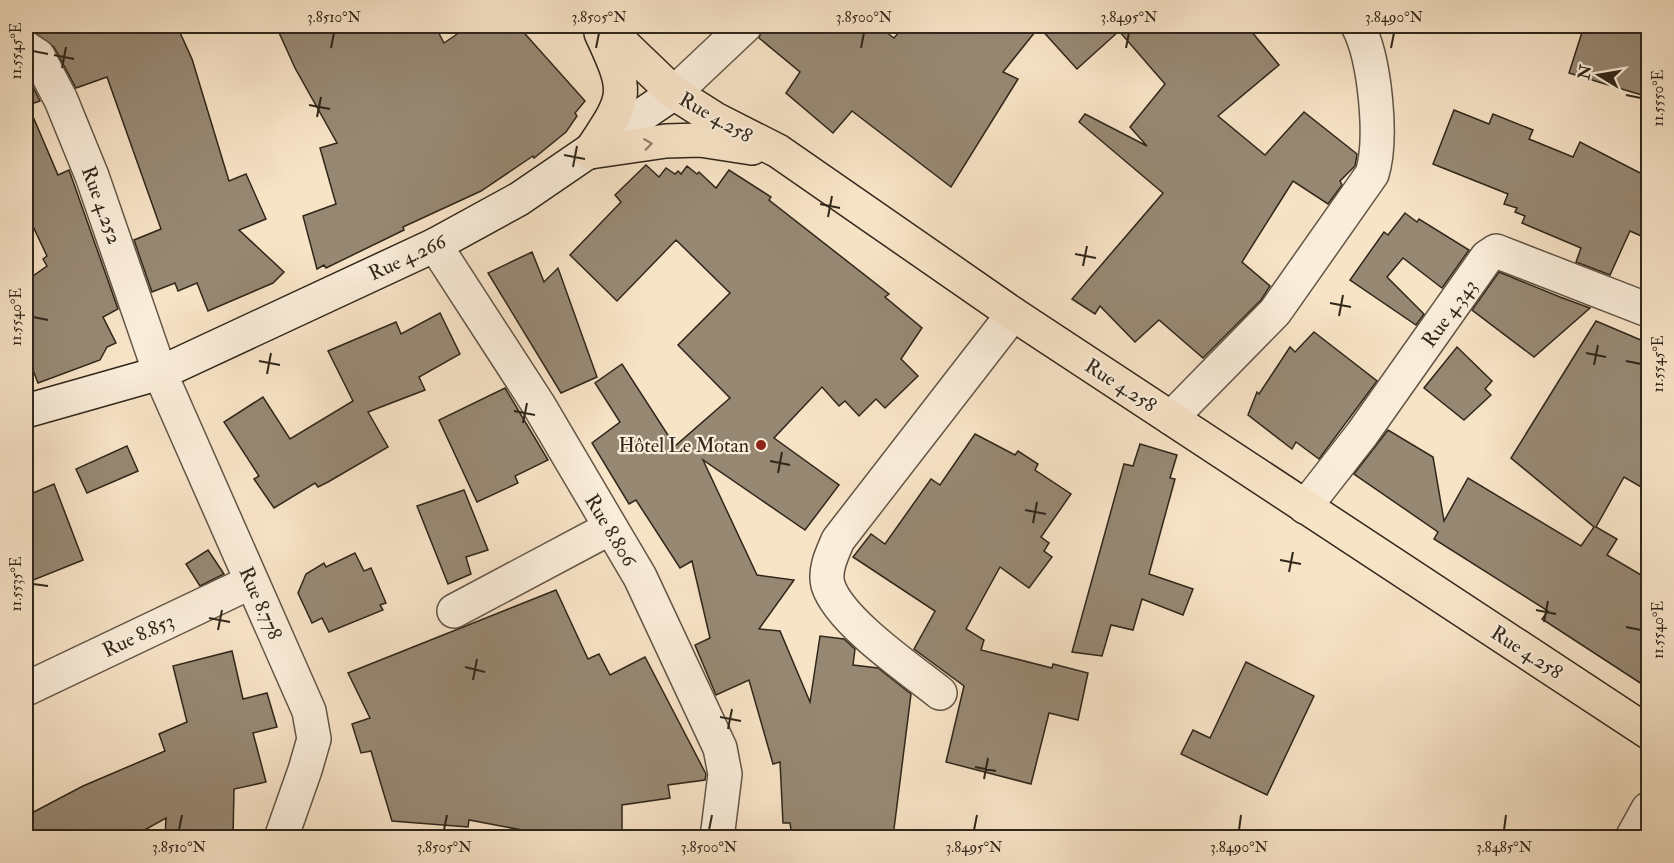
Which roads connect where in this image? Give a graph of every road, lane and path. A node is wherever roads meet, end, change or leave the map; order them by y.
1 (598, 26) edge
2 (604, 26) edge
3 (745, 26) edge
4 (1358, 26) edge
5 (26, 48) edge
6 (674, 93) junction
7 (778, 151) junction
8 (590, 152) junction
9 (435, 245) junction
10 (1648, 310) edge
11 (1014, 314) junction
12 (160, 373) junction
13 (26, 411) edge
14 (1171, 418) junction
15 (1305, 507) junction
16 (610, 528) junction
17 (251, 582) junction
18 (454, 611) dead end
19 (26, 689) edge
20 (940, 693) dead end
21 (1648, 732) edge
22 (1648, 809) edge
23 (280, 837) edge
24 (717, 837) edge
25 (1632, 837) edge

1 - 8 highway
2 - 6 highway, Rue 4.258
3 - 6 street, Rue 4.266
4 - 14 street
5 - 12 street, Rue 4.252
6 - 7 highway, Rue 4.258
6 - 8 street, Rue 4.266
8 -> 7 highway
7 - 11 highway, Rue 4.258
8 - 9 street, Rue 4.266
9 - 12 street, Rue 4.266
9 - 16 street, Rue 8.806
10 - 15 street, Rue 4.343
11 - 14 highway, Rue 4.258
11 - 20 street
12 - 13 street, Rue 4.266
12 - 17 street, Rue 8.778
14 - 15 highway, Rue 4.258
15 - 21 highway, Rue 4.258
16 - 18 street
16 - 24 street, Rue 8.806
17 - 19 street, Rue 8.853
17 - 23 street, Rue 8.778
22 - 25 street

